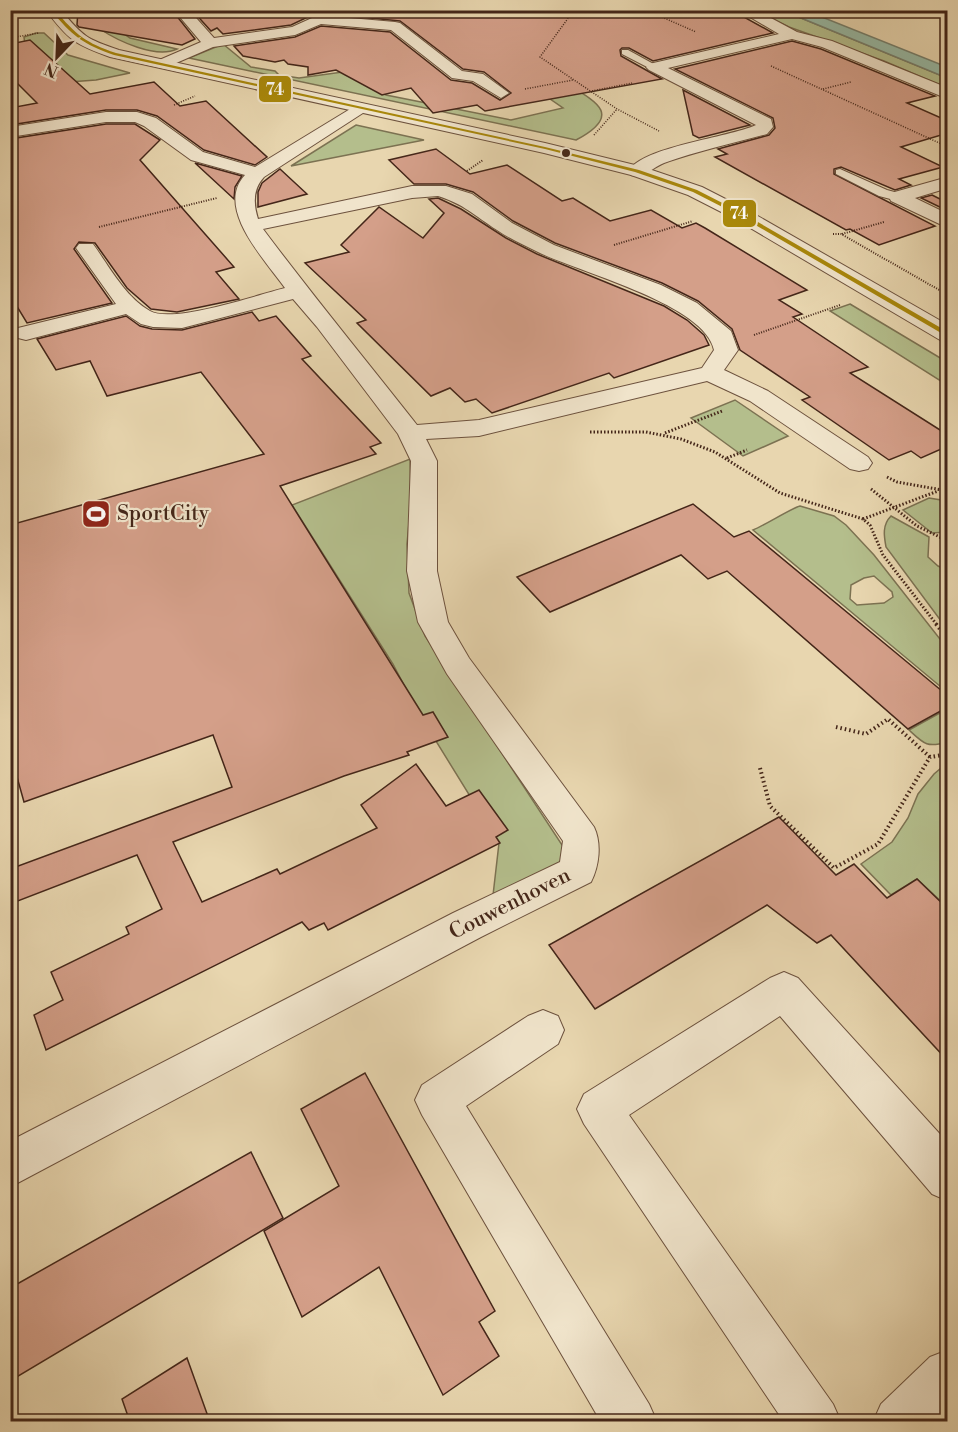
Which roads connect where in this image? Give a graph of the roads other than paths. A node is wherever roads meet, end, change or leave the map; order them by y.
1 (53, 10) edge
2 (181, 10) edge
3 (744, 10) edge
4 (320, 15) edge
5 (792, 35) junction
6 (210, 43) junction
7 (624, 52) dead end
8 (162, 64) junction
9 (654, 67) junction
10 (501, 93) road end
11 (948, 94) edge
12 (360, 108) junction
13 (10, 132) edge
14 (637, 171) junction
15 (840, 171) dead end
16 (252, 182) junction
17 (948, 182) edge
18 (898, 197) junction
19 (948, 222) edge
20 (252, 226) junction
21 (86, 248) road end
22 (298, 291) junction
23 (130, 307) junction
24 (26, 333) dead end
25 (948, 335) edge
26 (710, 373) junction
27 (410, 433) junction
28 (859, 463) road end
29 (543, 1030) dead end
30 (10, 1165) edge
31 (948, 1178) edge
32 (948, 1375) edge
33 (631, 1422) edge
34 (815, 1422) edge
35 (899, 1422) edge

1 - 8 street
2 - 6 street
3 - 5 street
4 - 6 street
4 - 10 street
5 - 9 street
5 - 11 street
6 - 8 street
7 - 9 lane
8 - 12 street
9 - 14 street
12 - 14 street
12 - 16 street
13 - 16 street
14 - 25 street
15 - 18 lane
16 - 20 street, Couwenhoven
17 - 18 street
18 - 19 street
20 - 22 street, Couwenhoven
20 - 26 street
21 - 23 street
22 - 23 street
22 - 27 street, Couwenhoven
23 - 24 street
26 - 27 street
26 - 28 street
27 - 30 street, Couwenhoven
29 - 33 street
31 - 34 street
32 - 35 street

